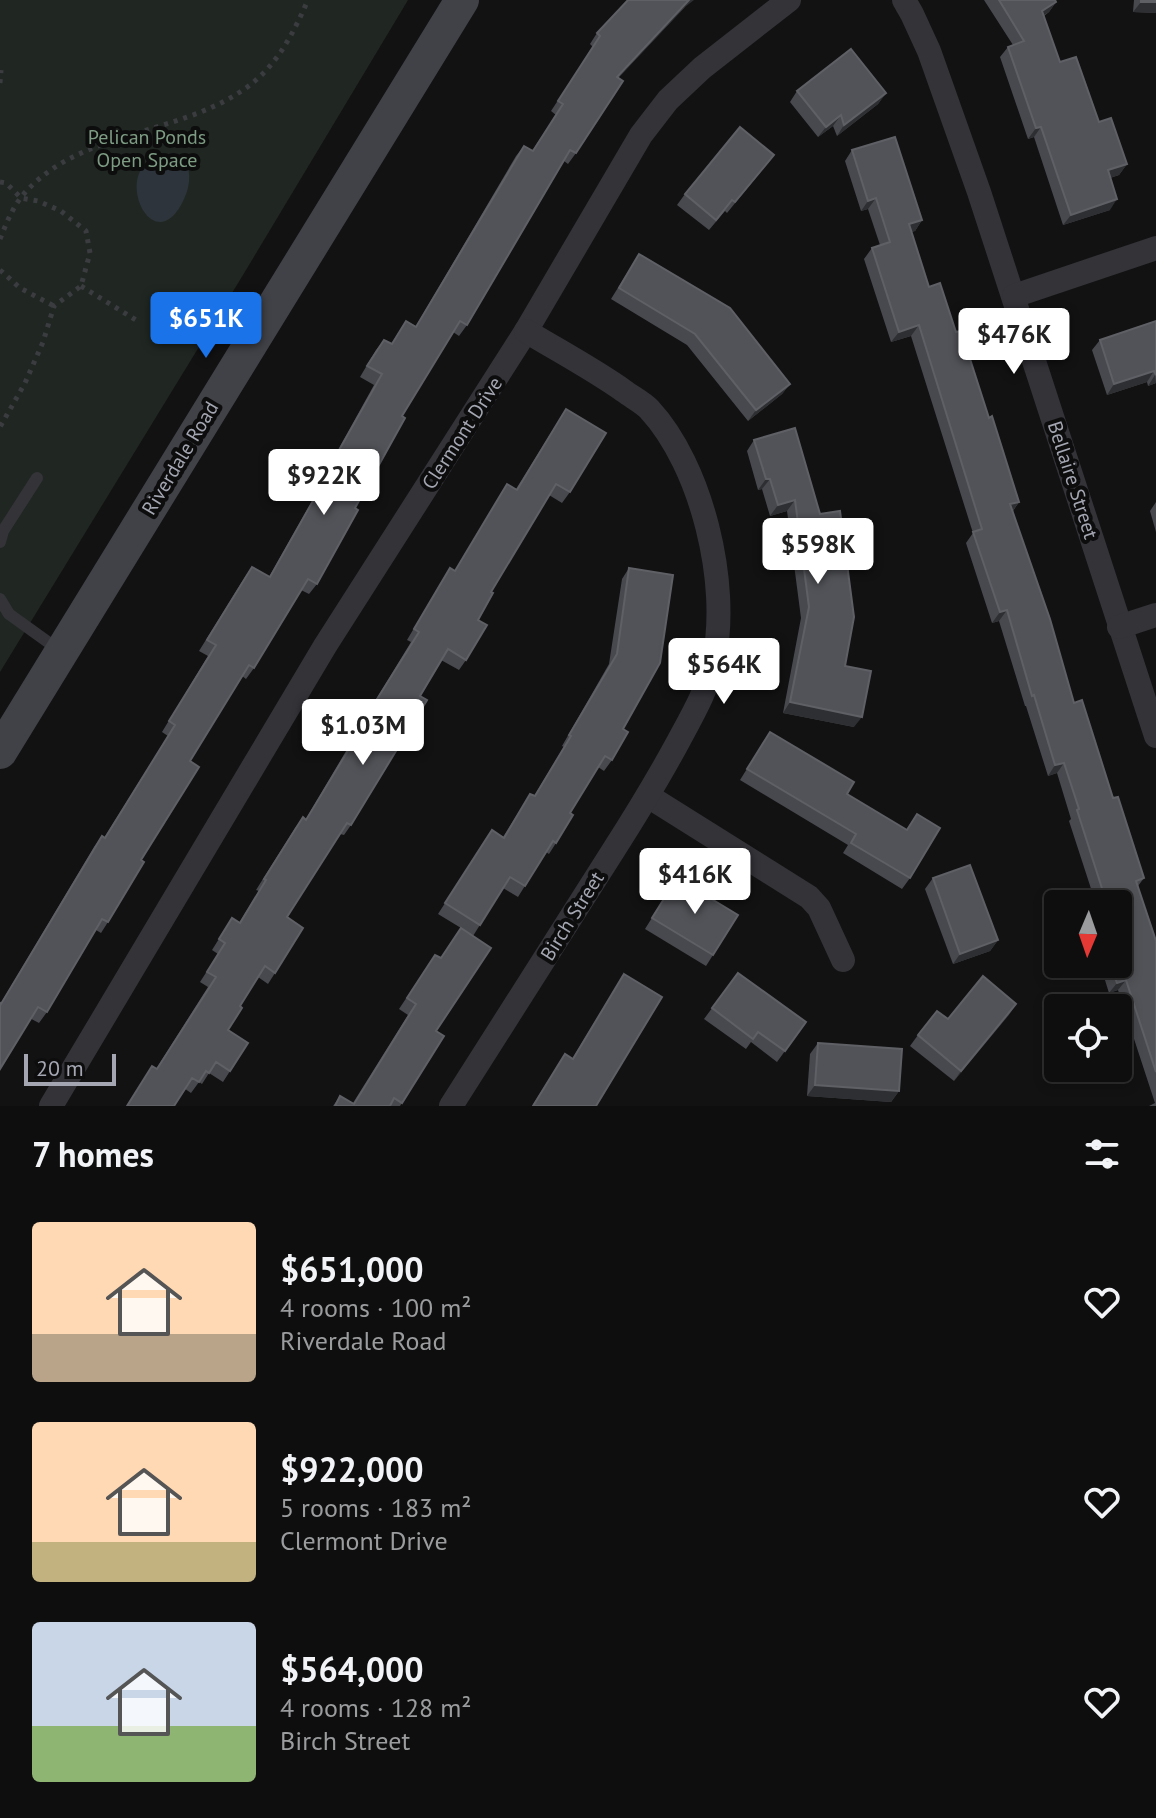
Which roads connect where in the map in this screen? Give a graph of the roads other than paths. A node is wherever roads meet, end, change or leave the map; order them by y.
1 (462, 0) edge
2 (789, 0) edge
3 (904, 0) edge
4 (1156, 248) edge
5 (1014, 296) junction
6 (526, 331) junction
7 (37, 478) dead end
8 (0, 542) edge
9 (0, 599) edge
10 (1156, 615) edge
11 (1119, 627) junction
12 (61, 652) junction
13 (1156, 736) edge
14 (0, 752) edge
15 (648, 796) junction
16 (843, 960) dead end
17 (51, 1106) edge
18 (451, 1106) edge

1 - 12 street, Riverdale Road
2 - 6 street, Clermont Drive
3 - 5 street, Bellaire Street
4 - 5 street
5 - 11 street, Bellaire Street
6 - 15 street, Birch Street
6 - 17 street, Clermont Drive
7 - 8 lane
9 - 12 lane
10 - 11 street
11 - 13 street, Bellaire Street
12 - 14 street, Riverdale Road
15 - 16 street
15 - 18 street, Birch Street

